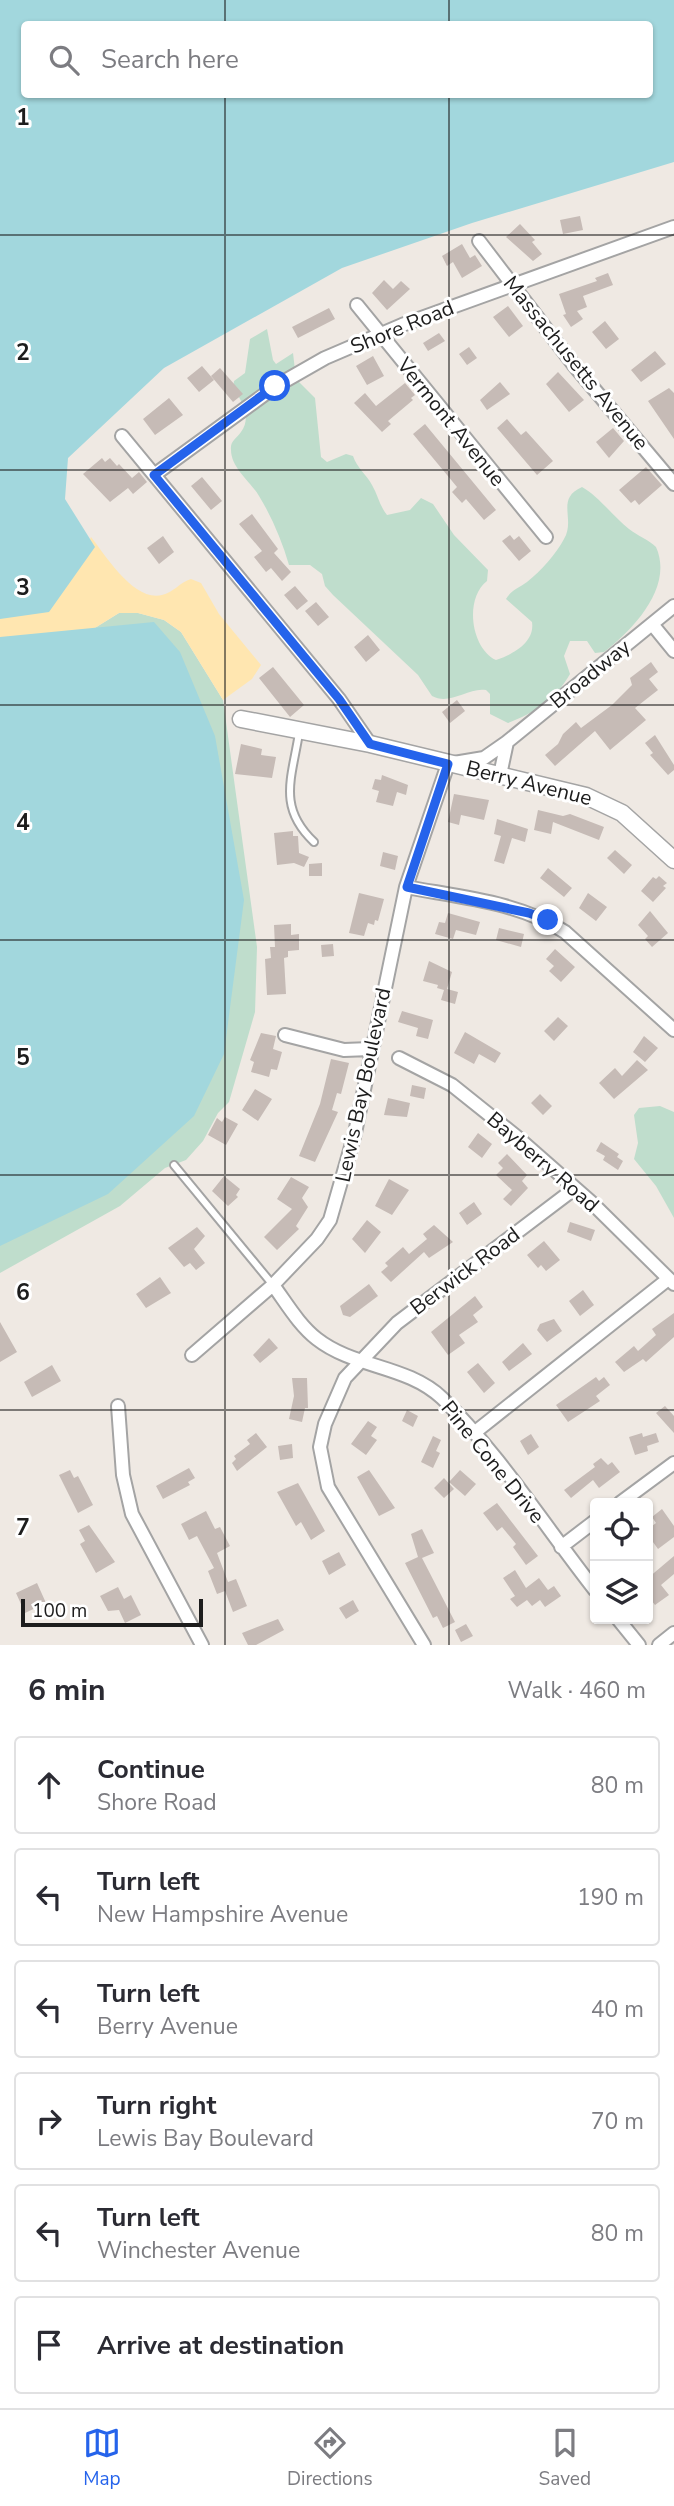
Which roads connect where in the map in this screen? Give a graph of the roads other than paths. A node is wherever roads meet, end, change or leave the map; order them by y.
1 (674, 227) edge
2 (479, 241) dead end
3 (512, 284) junction
4 (357, 305) dead end
5 (380, 334) junction
6 (122, 436) dead end
7 (154, 475) junction
8 (674, 484) edge
9 (546, 537) dead end
10 (674, 606) edge
11 (652, 624) junction
12 (674, 650) edge
13 (241, 719) dead end
14 (300, 731) junction
15 (507, 742) junction
16 (370, 744) junction
17 (448, 764) junction
18 (500, 775) junction
19 (314, 842) dead end
20 (673, 858) edge
21 (407, 887) junction
22 (674, 1030) edge
23 (285, 1035) dead end
24 (370, 1049) junction
25 (399, 1058) dead end
26 (174, 1165) dead end
27 (574, 1189) junction
28 (670, 1282) edge
29 (273, 1286) junction
30 (192, 1355) dead end
31 (364, 1360) junction
32 (118, 1406) dead end
33 (474, 1433) junction
34 (674, 1463) edge
35 (627, 1498) edge
36 (590, 1525) edge
37 (561, 1546) junction
38 (590, 1584) edge
39 (622, 1624) edge
40 (674, 1633) edge
41 (202, 1645) edge
42 (424, 1645) edge
43 (639, 1645) edge
44 (659, 1645) edge

1 - 3 street, Shore Road
2 - 3 street, Massachusetts Avenue
3 - 5 street, Shore Road
3 - 8 street, Massachusetts Avenue
4 - 5 street, Vermont Avenue
5 - 7 street, Shore Road
5 - 9 street, Vermont Avenue
6 - 7 street
7 - 16 street
10 - 11 street, Broadway
11 - 12 street
11 - 15 street, Broadway
13 - 14 street, Berry Avenue
14 - 16 street, Berry Avenue
14 - 19 lane
15 - 17 street, Broadway
15 - 18 street
16 - 17 street, Berry Avenue
17 - 18 street, Berry Avenue
17 - 21 street, Lewis Bay Boulevard
18 - 20 street, Berry Avenue
21 - 22 street
21 - 24 street, Lewis Bay Boulevard
23 - 24 street
24 - 29 street, Lewis Bay Boulevard
25 - 27 street, Bayberry Road
26 - 29 lane
27 - 28 street, Bayberry Road
27 - 31 street, Berwick Road
28 - 33 street
29 - 30 street, Lewis Bay Boulevard
29 - 31 street, Pine Cone Drive
31 - 33 street, Pine Cone Drive
31 - 42 street, Berwick Road
32 - 41 street
33 - 37 street, Pine Cone Drive
34 - 35 street
36 - 37 street
37 - 38 street, Pine Cone Drive
39 - 43 street
40 - 44 street

